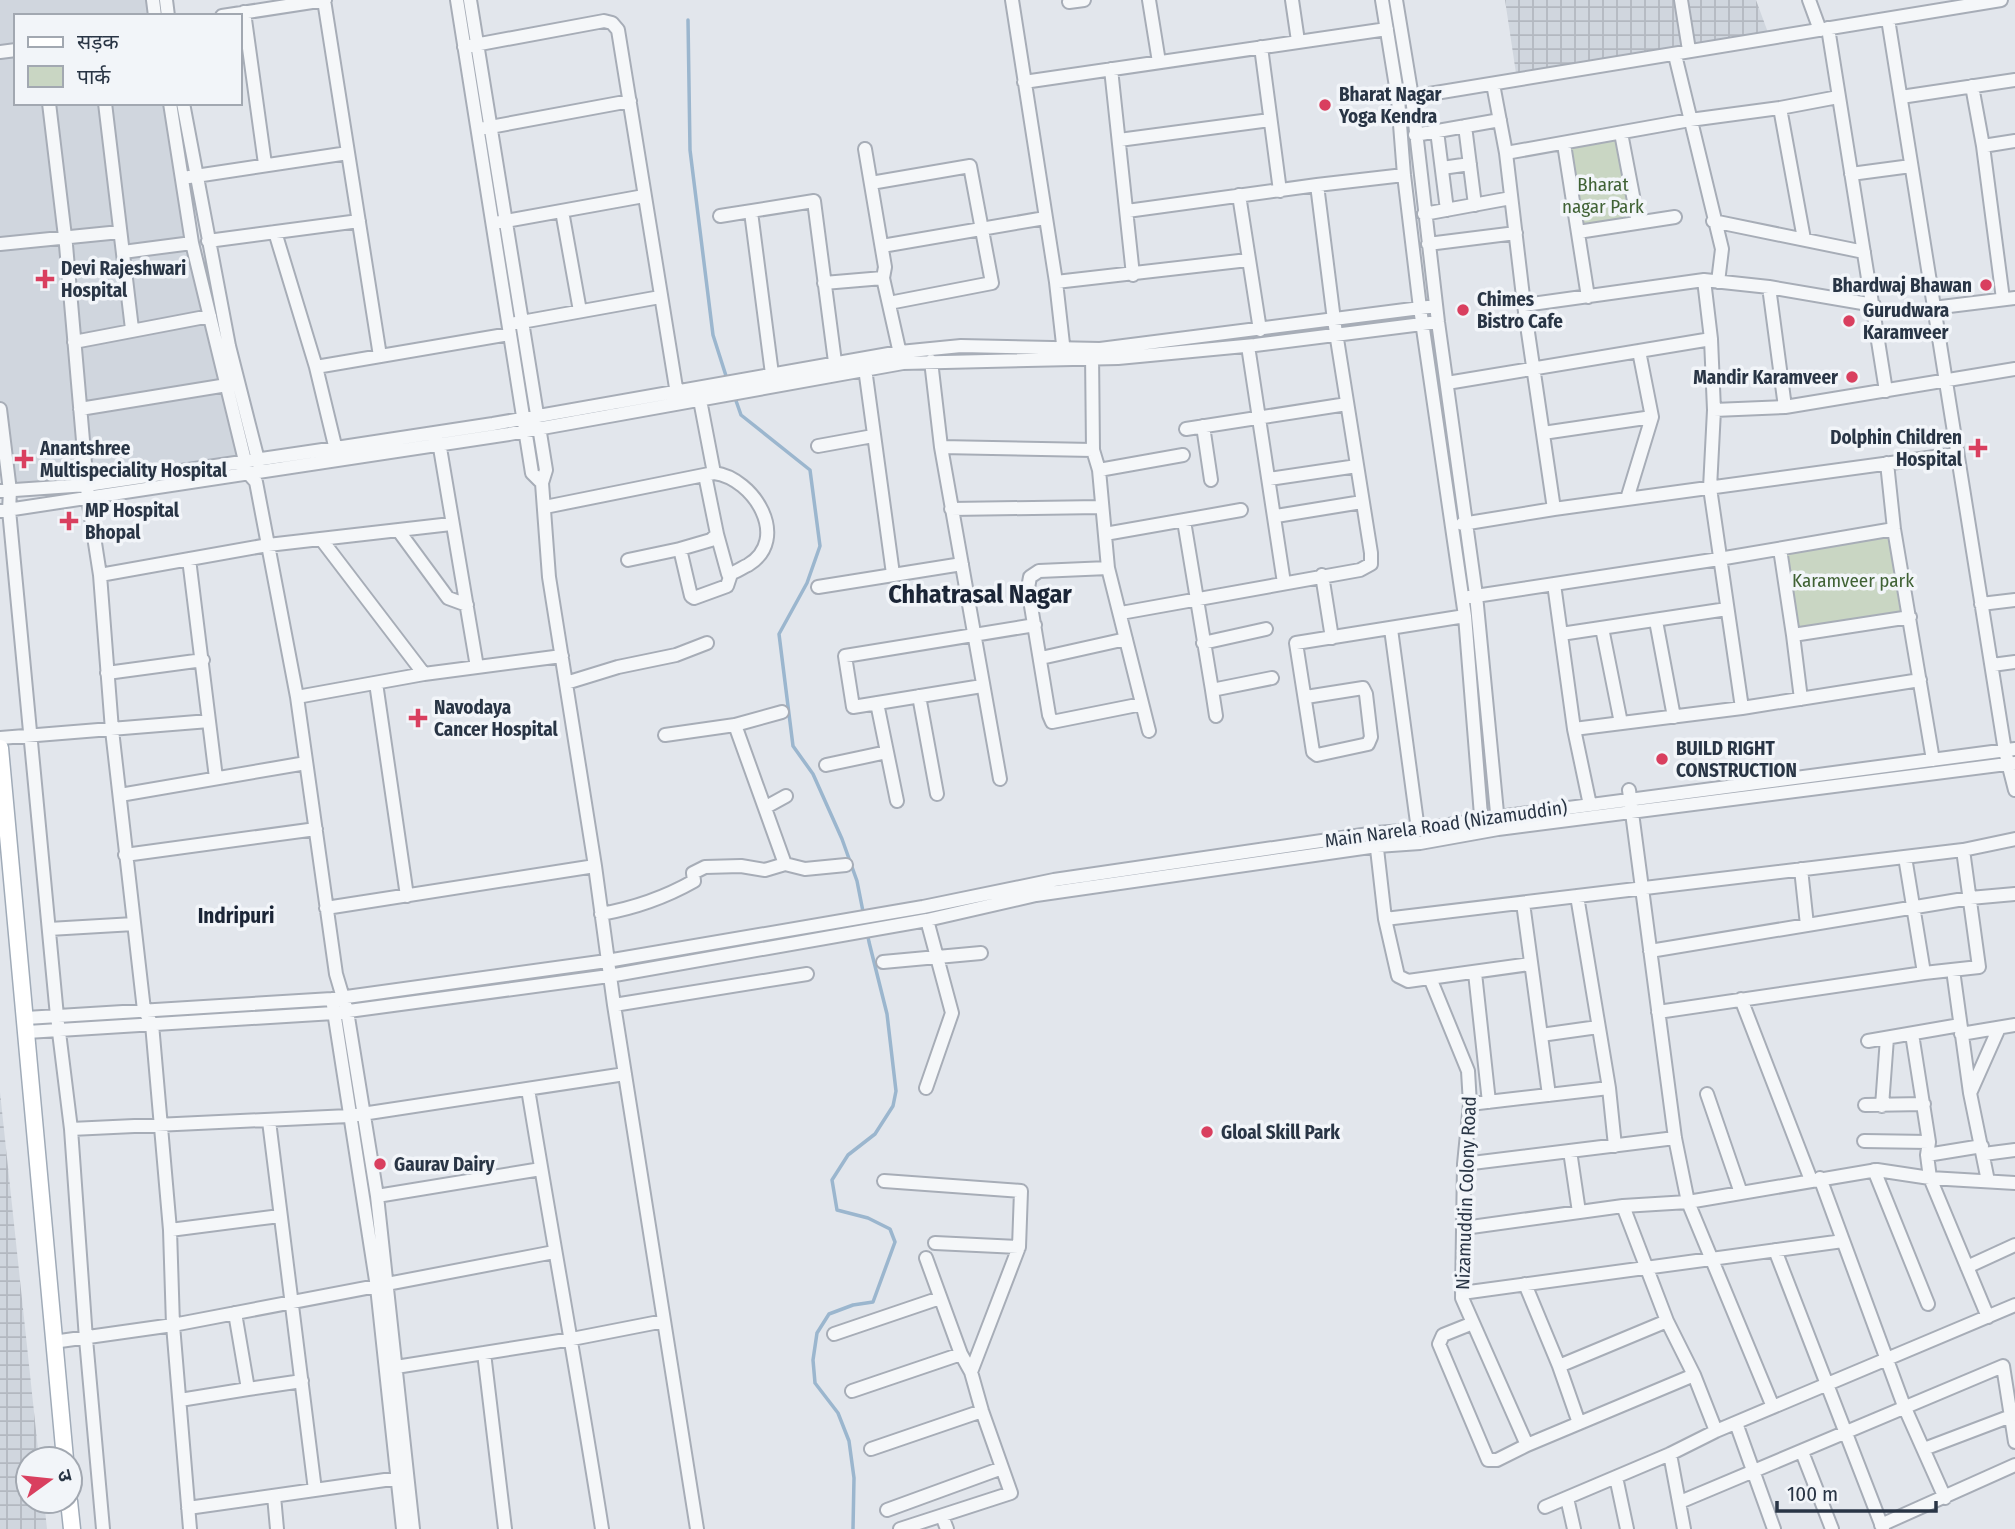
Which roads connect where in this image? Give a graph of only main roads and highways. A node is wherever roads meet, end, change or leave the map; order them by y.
1 (0, 748) edge
2 (0, 804) edge
3 (58, 1445) edge
4 (64, 1445) edge

1 - 4 main road
2 - 3 main road

